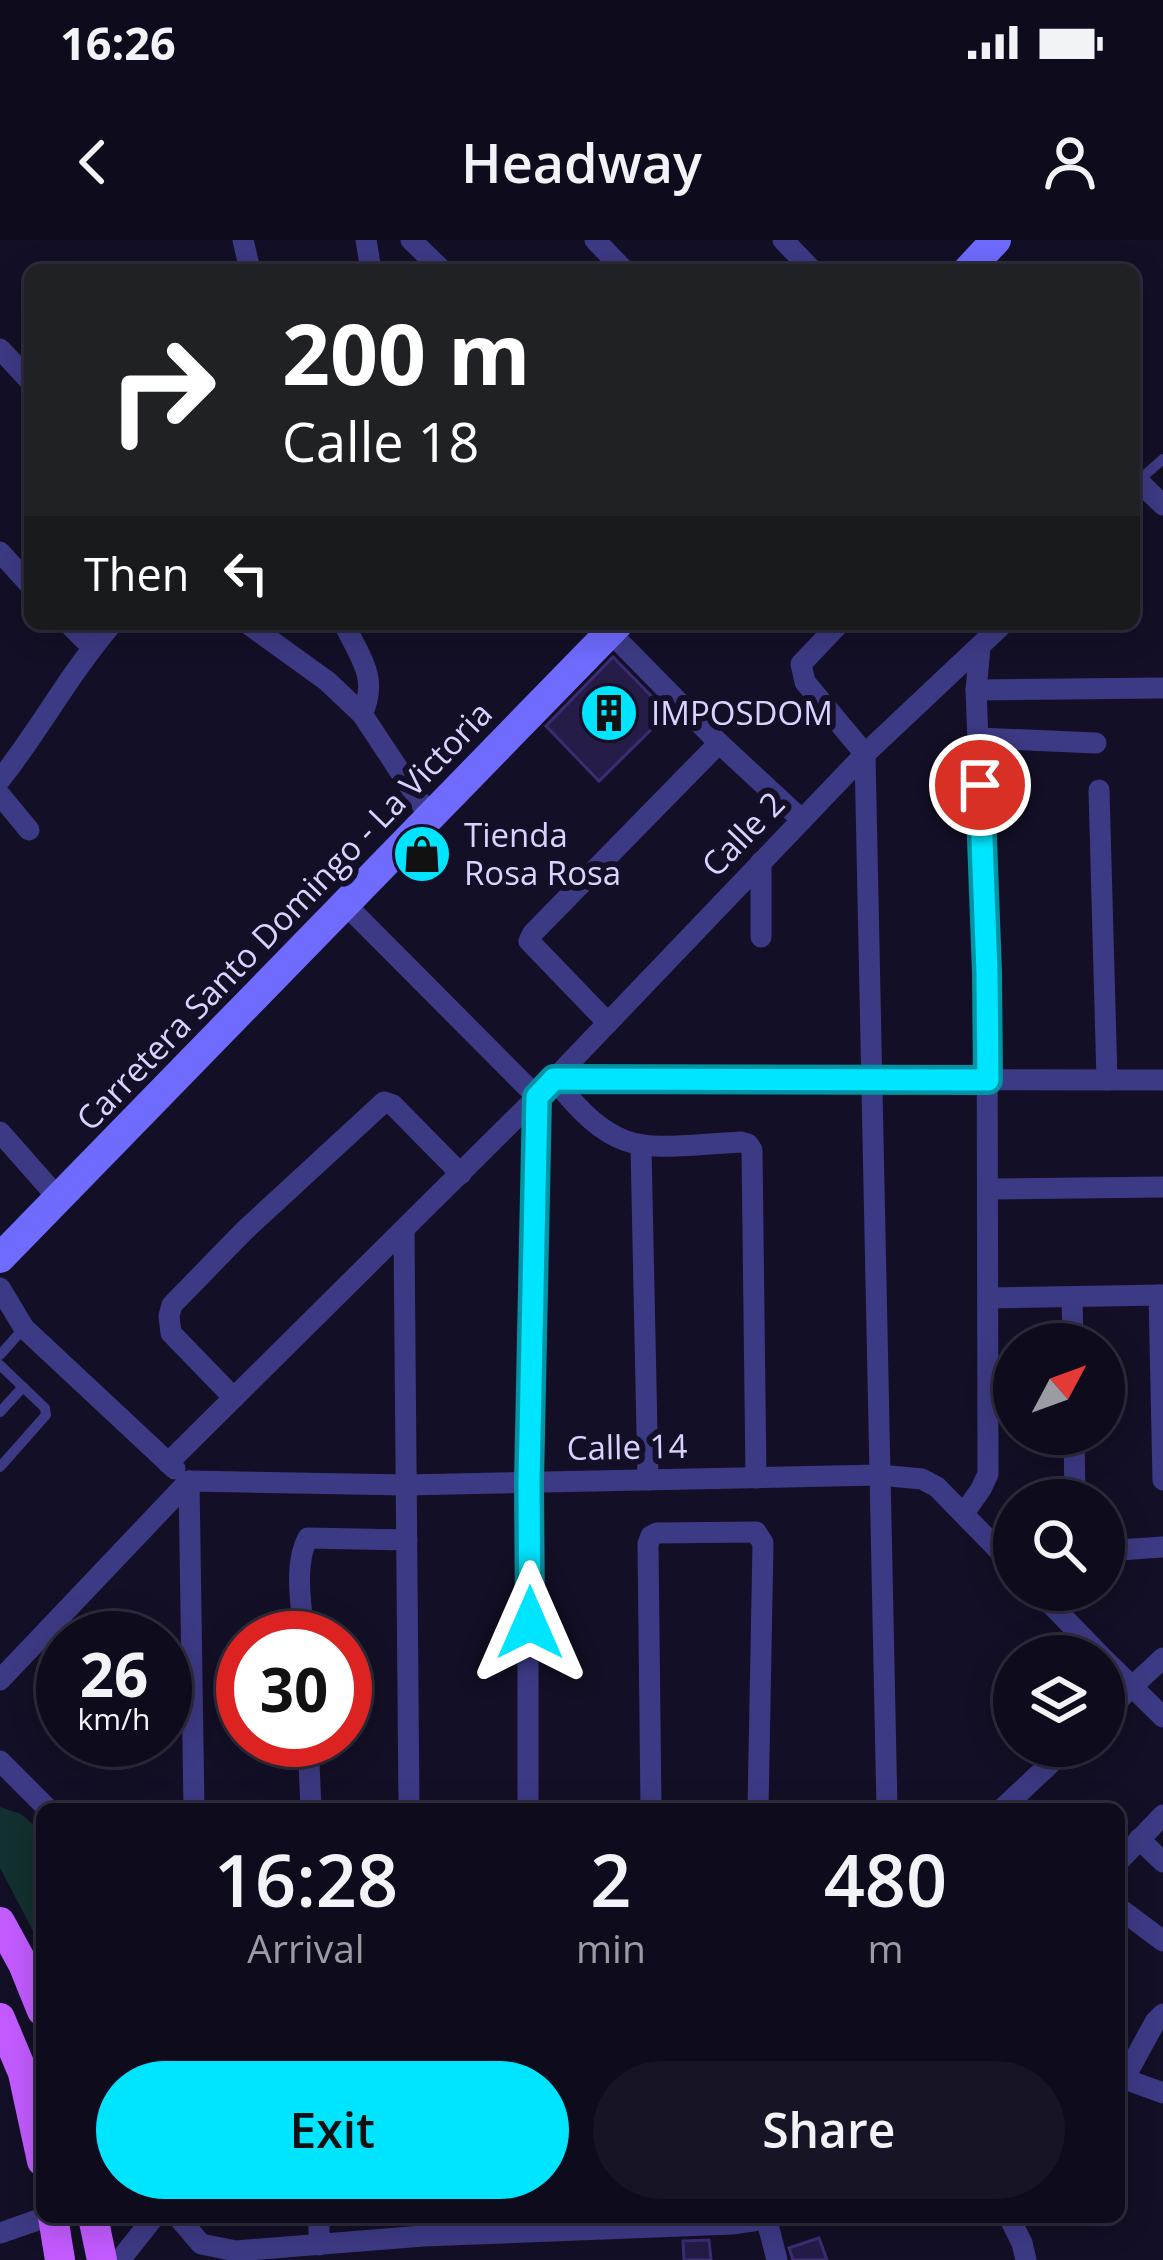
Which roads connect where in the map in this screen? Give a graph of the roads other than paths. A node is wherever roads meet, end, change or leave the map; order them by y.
1 (411, 240) edge
2 (595, 240) edge
3 (783, 240) edge
4 (436, 264) edge
5 (618, 264) edge
6 (806, 264) edge
7 (2, 353) edge
8 (24, 375) edge
9 (0, 552) edge
10 (24, 578) edge
11 (75, 630) edge
12 (107, 630) edge
13 (256, 630) edge
14 (347, 630) edge
15 (607, 630) edge
16 (613, 630) edge
17 (833, 630) edge
18 (997, 630) edge
19 (92, 647) junction
20 (980, 648) junction
21 (1163, 688) edge
22 (976, 690) junction
23 (362, 714) junction
24 (978, 738) junction
25 (719, 743) junction
26 (1096, 743) dead end
27 (865, 754) junction
28 (0, 780) edge
29 (1099, 790) dead end
30 (0, 795) edge
31 (430, 818) junction
32 (802, 820) junction
33 (29, 830) dead end
34 (761, 862) junction
35 (346, 905) junction
36 (760, 938) dead end
37 (608, 1023) junction
38 (554, 1079) junction
39 (872, 1080) junction
40 (988, 1080) junction
41 (1107, 1080) junction
42 (1163, 1081) edge
43 (537, 1097) junction
44 (0, 1132) edge
45 (641, 1148) junction
46 (460, 1174) junction
47 (1163, 1187) edge
48 (988, 1189) junction
49 (59, 1198) junction
50 (404, 1232) junction
51 (0, 1258) edge
52 (0, 1288) edge
53 (1161, 1295) edge
54 (1072, 1297) junction
55 (988, 1298) junction
56 (1073, 1323) edge
57 (23, 1328) junction
58 (0, 1355) edge
59 (0, 1365) edge
60 (23, 1387) junction
61 (234, 1398) junction
62 (0, 1412) edge
63 (168, 1462) junction
64 (0, 1467) edge
65 (879, 1475) junction
66 (756, 1478) junction
67 (647, 1480) junction
68 (1163, 1480) edge
69 (189, 1481) junction
70 (529, 1482) junction
71 (407, 1485) junction
72 (964, 1513) junction
73 (407, 1540) junction
74 (993, 1542) edge
75 (1163, 1547) edge
76 (1125, 1550) edge
77 (303, 1611) edge
78 (1058, 1611) edge
79 (1081, 1635) edge
80 (1163, 1658) edge
81 (0, 1680) edge
82 (1125, 1681) edge
83 (1132, 1688) junction
84 (1125, 1694) edge
85 (1163, 1717) edge
86 (0, 1761) edge
87 (309, 1767) edge
88 (1048, 1767) edge
89 (0, 1786) edge
90 (41, 1803) edge
91 (42, 1803) edge
92 (194, 1803) edge
93 (310, 1803) edge
94 (409, 1803) edge
95 (529, 1803) edge
96 (651, 1803) edge
97 (758, 1803) edge
98 (886, 1803) edge
99 (1009, 1803) edge
100 (1163, 1815) edge
101 (1139, 1839) junction
102 (1125, 1854) edge
103 (1163, 1862) edge
104 (1125, 1913) edge
105 (0, 1922) edge
106 (1163, 1941) edge
107 (36, 1996) edge
108 (1163, 2014) edge
109 (0, 2018) edge
110 (1125, 2071) edge
111 (1125, 2079) edge
112 (1163, 2093) edge
113 (36, 2133) edge
114 (36, 2221) edge
115 (51, 2223) edge
116 (94, 2223) edge
117 (149, 2223) edge
118 (183, 2223) edge
119 (319, 2223) edge
120 (590, 2223) edge
121 (691, 2223) edge
122 (738, 2223) edge
123 (767, 2223) edge
124 (1012, 2223) edge
125 (531, 2224) edge
126 (423, 2226) edge
127 (0, 2233) edge
128 (319, 2245) junction
129 (60, 2260) edge
130 (102, 2260) edge
131 (120, 2260) edge
132 (776, 2260) edge
133 (1026, 2260) edge

1 - 4 street
2 - 5 street
3 - 6 street
7 - 8 street
9 - 10 street
11 - 19 street
12 - 19 street
13 - 23 street
14 - 23 street
15 - 31 main road, Carretera Santo Domingo - La Victoria
16 - 25 street
17 - 27 street
18 - 20 street, Calle 2
19 - 28 street
20 - 22 street
20 - 27 street, Calle 2
21 - 22 street
22 - 24 street
23 - 31 street
24 - 26 street
24 - 40 street
25 - 32 street
25 - 37 street
27 - 32 street, Calle 2
27 - 39 street
29 - 41 street
30 - 33 street
31 - 35 main road, Carretera Santo Domingo - La Victoria
32 - 34 street, Calle 2
34 - 36 street
34 - 37 street, Calle 2
35 - 43 street
35 - 49 main road, Carretera Santo Domingo - La Victoria
37 - 38 street, Calle 2
38 - 39 street
38 - 43 street, Calle 2
38 - 45 street
39 - 40 street
39 - 65 street
40 - 41 street
40 - 48 street
41 - 42 street
43 - 46 street, Calle 2
43 - 70 street
44 - 49 street
45 - 66 street
45 - 67 street
46 - 50 street, Calle 2
46 - 61 street
47 - 48 street
48 - 55 street
49 - 51 main road, Carretera Santo Domingo - La Victoria
50 - 61 street, Calle 2
50 - 71 street
52 - 57 street
53 - 54 street
53 - 68 street
54 - 55 street
54 - 56 street
55 - 72 street
57 - 58 lane
57 - 63 street
59 - 60 lane
60 - 62 lane
60 - 64 lane
61 - 63 street, Calle 2
63 - 69 street
65 - 66 street, Calle 14
65 - 72 street, Calle 14
65 - 98 street
66 - 67 street, Calle 14
67 - 70 street, Calle 14
69 - 71 street, Calle 14
69 - 81 street
69 - 92 street
70 - 71 street, Calle 14
70 - 95 street
71 - 73 street
72 - 74 street
73 - 77 street
73 - 94 street
75 - 76 street
78 - 79 street
80 - 83 street
82 - 83 street
83 - 84 street
83 - 85 street
86 - 91 street
87 - 93 street
88 - 99 street
89 - 90 street
96 - 97 street
100 - 101 street
101 - 102 street
101 - 103 street
104 - 106 street
105 - 107 main road
108 - 110 street
109 - 113 main road
111 - 112 street
114 - 127 street
115 - 129 main road
116 - 130 main road
117 - 131 street
118 - 128 street
119 - 128 street
120 - 125 street
121 - 122 street
123 - 132 street
124 - 133 street
125 - 126 street
126 - 128 street

